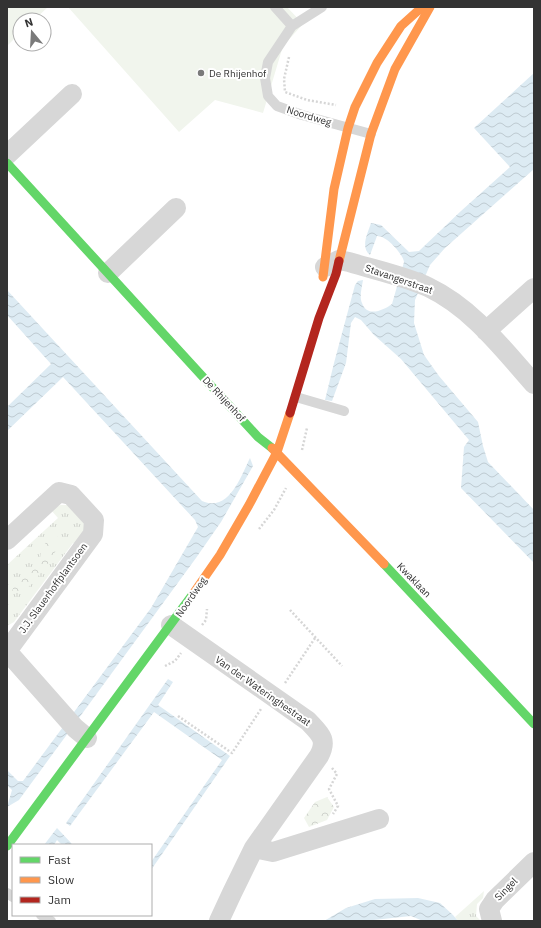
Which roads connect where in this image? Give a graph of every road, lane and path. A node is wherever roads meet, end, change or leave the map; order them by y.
1 (275, 7) edge
2 (322, 7) edge
3 (421, 7) edge
4 (430, 7) edge
5 (292, 26) junction
6 (286, 35) junction
7 (72, 94) dead end
8 (355, 108) junction
9 (348, 128) junction
10 (371, 134) junction
11 (7, 155) edge
12 (7, 162) edge
13 (176, 208) dead end
14 (332, 264) junction
15 (108, 273) junction
16 (534, 288) edge
17 (319, 318) junction
18 (486, 331) junction
19 (534, 384) edge
20 (296, 397) junction
21 (344, 411) dead end
22 (276, 452) junction
23 (7, 540) edge
24 (290, 610) dead end
25 (172, 625) junction
26 (316, 638) junction
27 (7, 651) edge
28 (342, 666) dead end
29 (273, 697) junction
30 (178, 716) dead end
31 (534, 724) edge
32 (76, 727) junction
33 (320, 754) junction
34 (379, 819) dead end
35 (334, 833) junction
36 (7, 846) edge
37 (254, 848) junction
38 (534, 862) edge
39 (219, 921) edge
40 (492, 921) edge

1 - 5 lane
2 - 5 lane, Noordweg
3 - 8 street, Noordweg
4 - 10 street, Noordweg
5 - 6 lane, Noordweg
6 - 8 path
6 - 9 lane, Noordweg
7 - 11 street
8 - 9 street, Noordweg
9 - 10 lane, Noordweg
9 - 14 street, Noordweg
10 - 14 street, Noordweg
12 - 15 street, De Rhijenhof
13 - 15 street
14 - 17 street, Noordweg
14 - 17 street, Noordweg
14 - 18 street, Stavangerstraat
15 - 22 street, De Rhijenhof
16 - 18 street
17 - 20 street, Noordweg
18 - 19 street, Stavangerstraat
20 - 21 lane
20 - 22 street, Noordweg
22 - 25 street, Noordweg
22 - 31 street, Kwaklaan
23 - 27 street, J.J. Slauerhoffplantsoen
24 - 26 path
25 - 29 street, Van der Wateringhestraat
25 - 32 street, Noordweg
26 - 28 path
26 - 29 path
27 - 32 street
29 - 30 path
29 - 33 street, Van der Wateringhestraat
32 - 36 street, Noordweg
33 - 35 path
33 - 37 street, Van der Wateringhestraat
34 - 35 street
35 - 37 street
37 - 39 street, Van der Wateringhestraat
38 - 40 street, Singel

